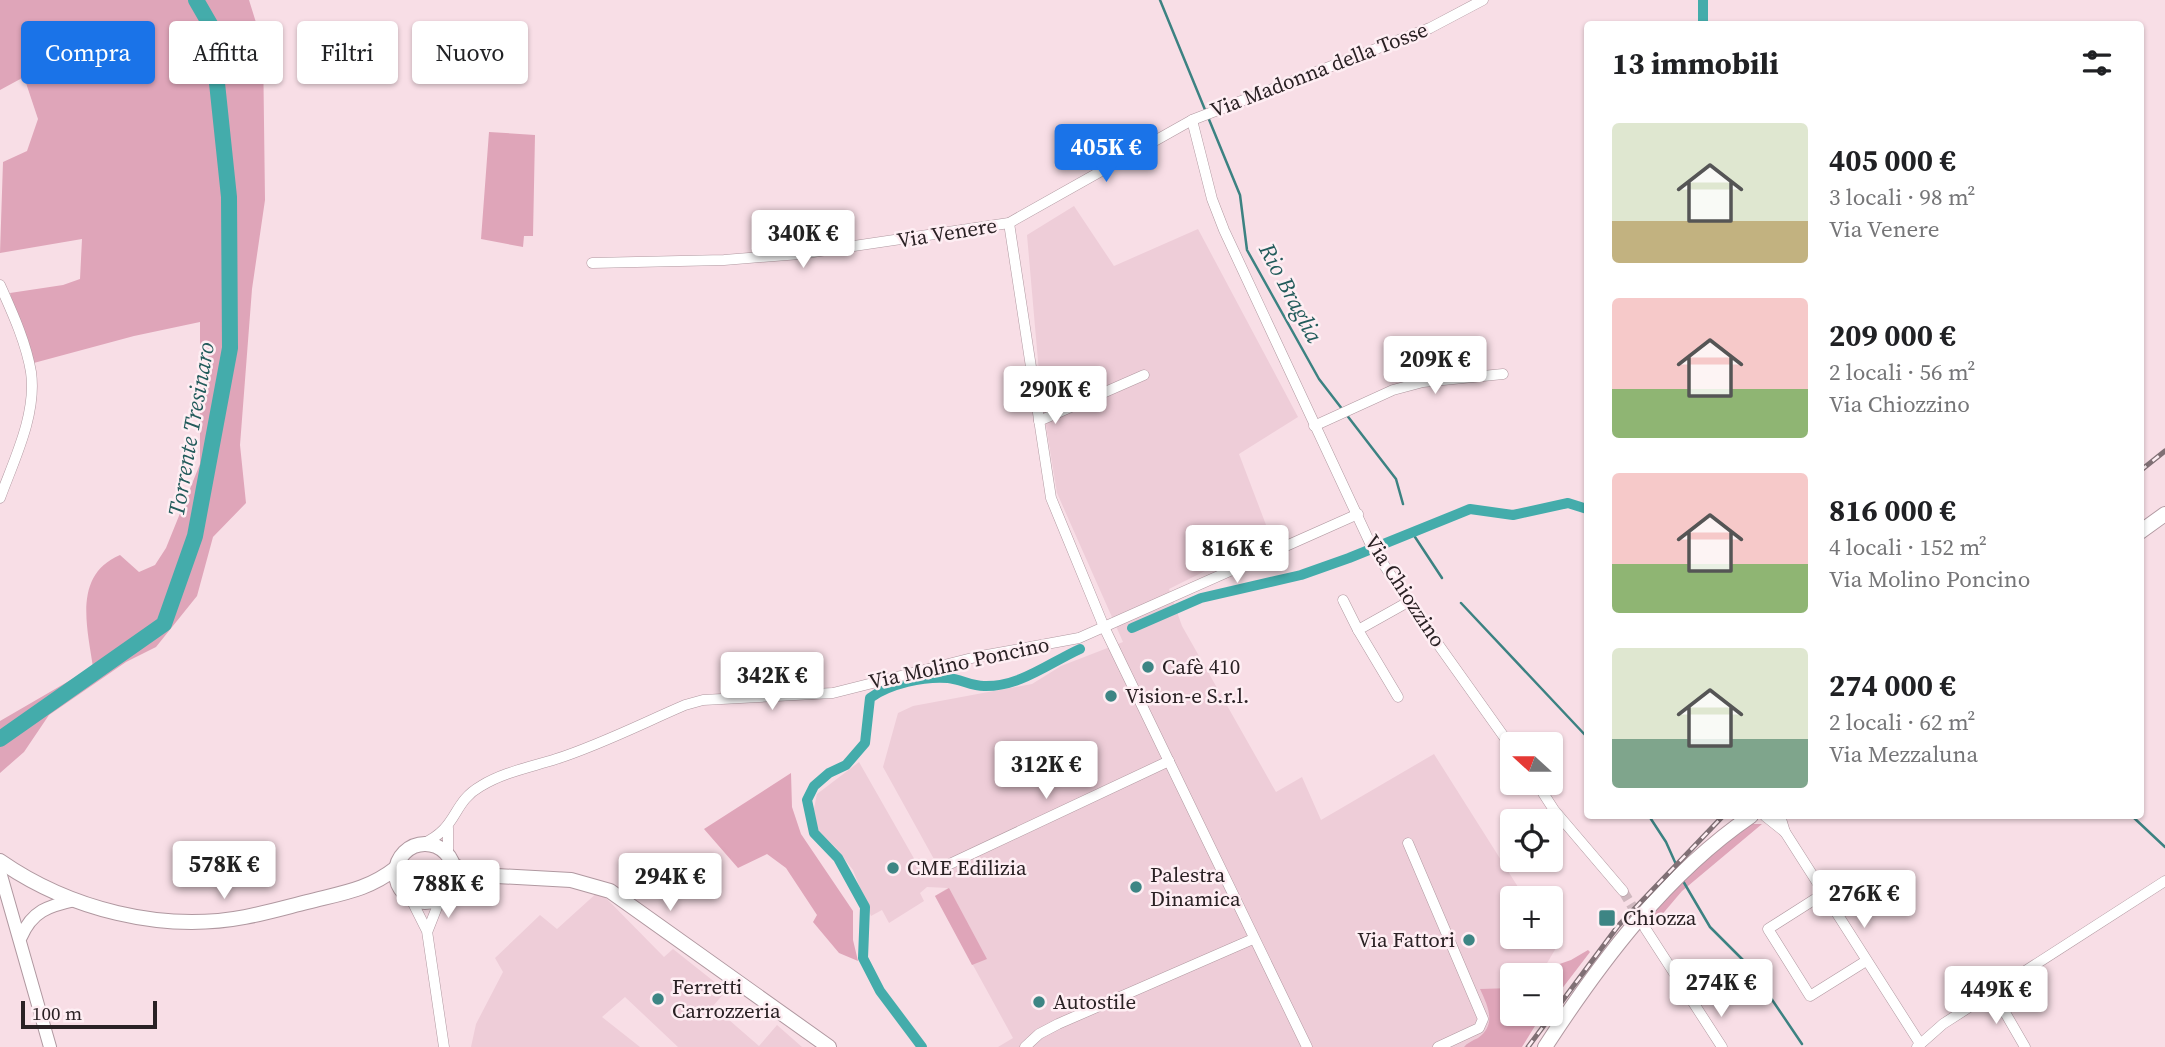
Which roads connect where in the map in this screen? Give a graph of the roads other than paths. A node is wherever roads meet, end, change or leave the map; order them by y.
1 (1483, 0) edge
2 (1196, 119) junction
3 (1009, 223) junction
4 (592, 263) dead end
5 (0, 285) edge
6 (1503, 374) dead end
7 (1144, 376) dead end
8 (1039, 421) junction
9 (1314, 426) junction
10 (0, 498) edge
11 (1358, 514) junction
12 (2165, 514) edge
13 (2144, 529) edge
14 (1343, 600) dead end
15 (1408, 602) junction
16 (1104, 627) junction
17 (1358, 629) junction
18 (1398, 697) dead end
19 (1501, 732) edge
20 (1169, 761) junction
21 (1544, 795) edge
22 (1747, 819) edge
23 (1777, 819) edge
24 (448, 828) junction
25 (1408, 843) dead end
26 (422, 844) junction
27 (450, 860) junction
28 (0, 861) edge
29 (396, 867) junction
30 (937, 870) dead end
31 (0, 872) edge
32 (478, 875) junction
33 (2165, 881) edge
34 (38, 884) junction
35 (369, 886) junction
36 (1623, 891) tunnel mouth
37 (444, 894) junction
38 (1823, 894) junction
39 (407, 896) junction
40 (75, 900) junction
41 (34, 914) junction
42 (1645, 928) tunnel mouth
43 (427, 931) junction
44 (21, 937) junction
45 (1254, 939) junction
46 (1866, 961) junction
47 (1992, 990) junction
48 (1918, 1044) edge
49 (50, 1047) edge
50 (444, 1047) edge
51 (829, 1047) edge
52 (1025, 1047) edge
53 (1307, 1047) edge
54 (1438, 1047) edge
55 (1545, 1047) edge
56 (1722, 1047) edge
57 (2025, 1047) edge

1 - 2 street, Via Madonna della Tosse
2 - 3 street, Via Venere
2 - 9 street, Via Chiozzino
3 - 4 street, Via Venere
3 - 8 street
5 - 10 street
6 - 9 street
7 - 8 street
8 - 16 street
9 - 11 street, Via Chiozzino
11 - 15 street, Via Chiozzino
11 - 16 street, Via Molino Poncino
12 - 13 main road
14 - 17 street
15 - 17 street
15 - 19 street, Via Chiozzino
16 - 20 street
16 - 24 street, Via Molino Poncino
17 - 18 street
20 - 30 street
20 - 45 street
21 - 36 street
22 - 55 main road
23 - 38 street
24 - 26 street, Via Molino Poncino
24 - 27 street
25 - 54 street
26 - 27 main road
26 - 29 main road
27 - 32 main road
27 - 37 main road
28 - 34 main road
29 - 35 main road
29 - 39 main road
31 - 44 street
32 - 37 main road
32 - 51 main road
33 - 47 street
34 - 40 main road
34 - 41 street
35 - 39 main road
35 - 40 main road
37 - 39 main road
37 - 43 street
38 - 46 street
38 - 46 street
39 - 43 street
40 - 41 street
41 - 44 street
42 - 56 street
43 - 50 street
44 - 49 street
45 - 52 street
45 - 53 street
46 - 48 street
47 - 48 street
47 - 57 street

